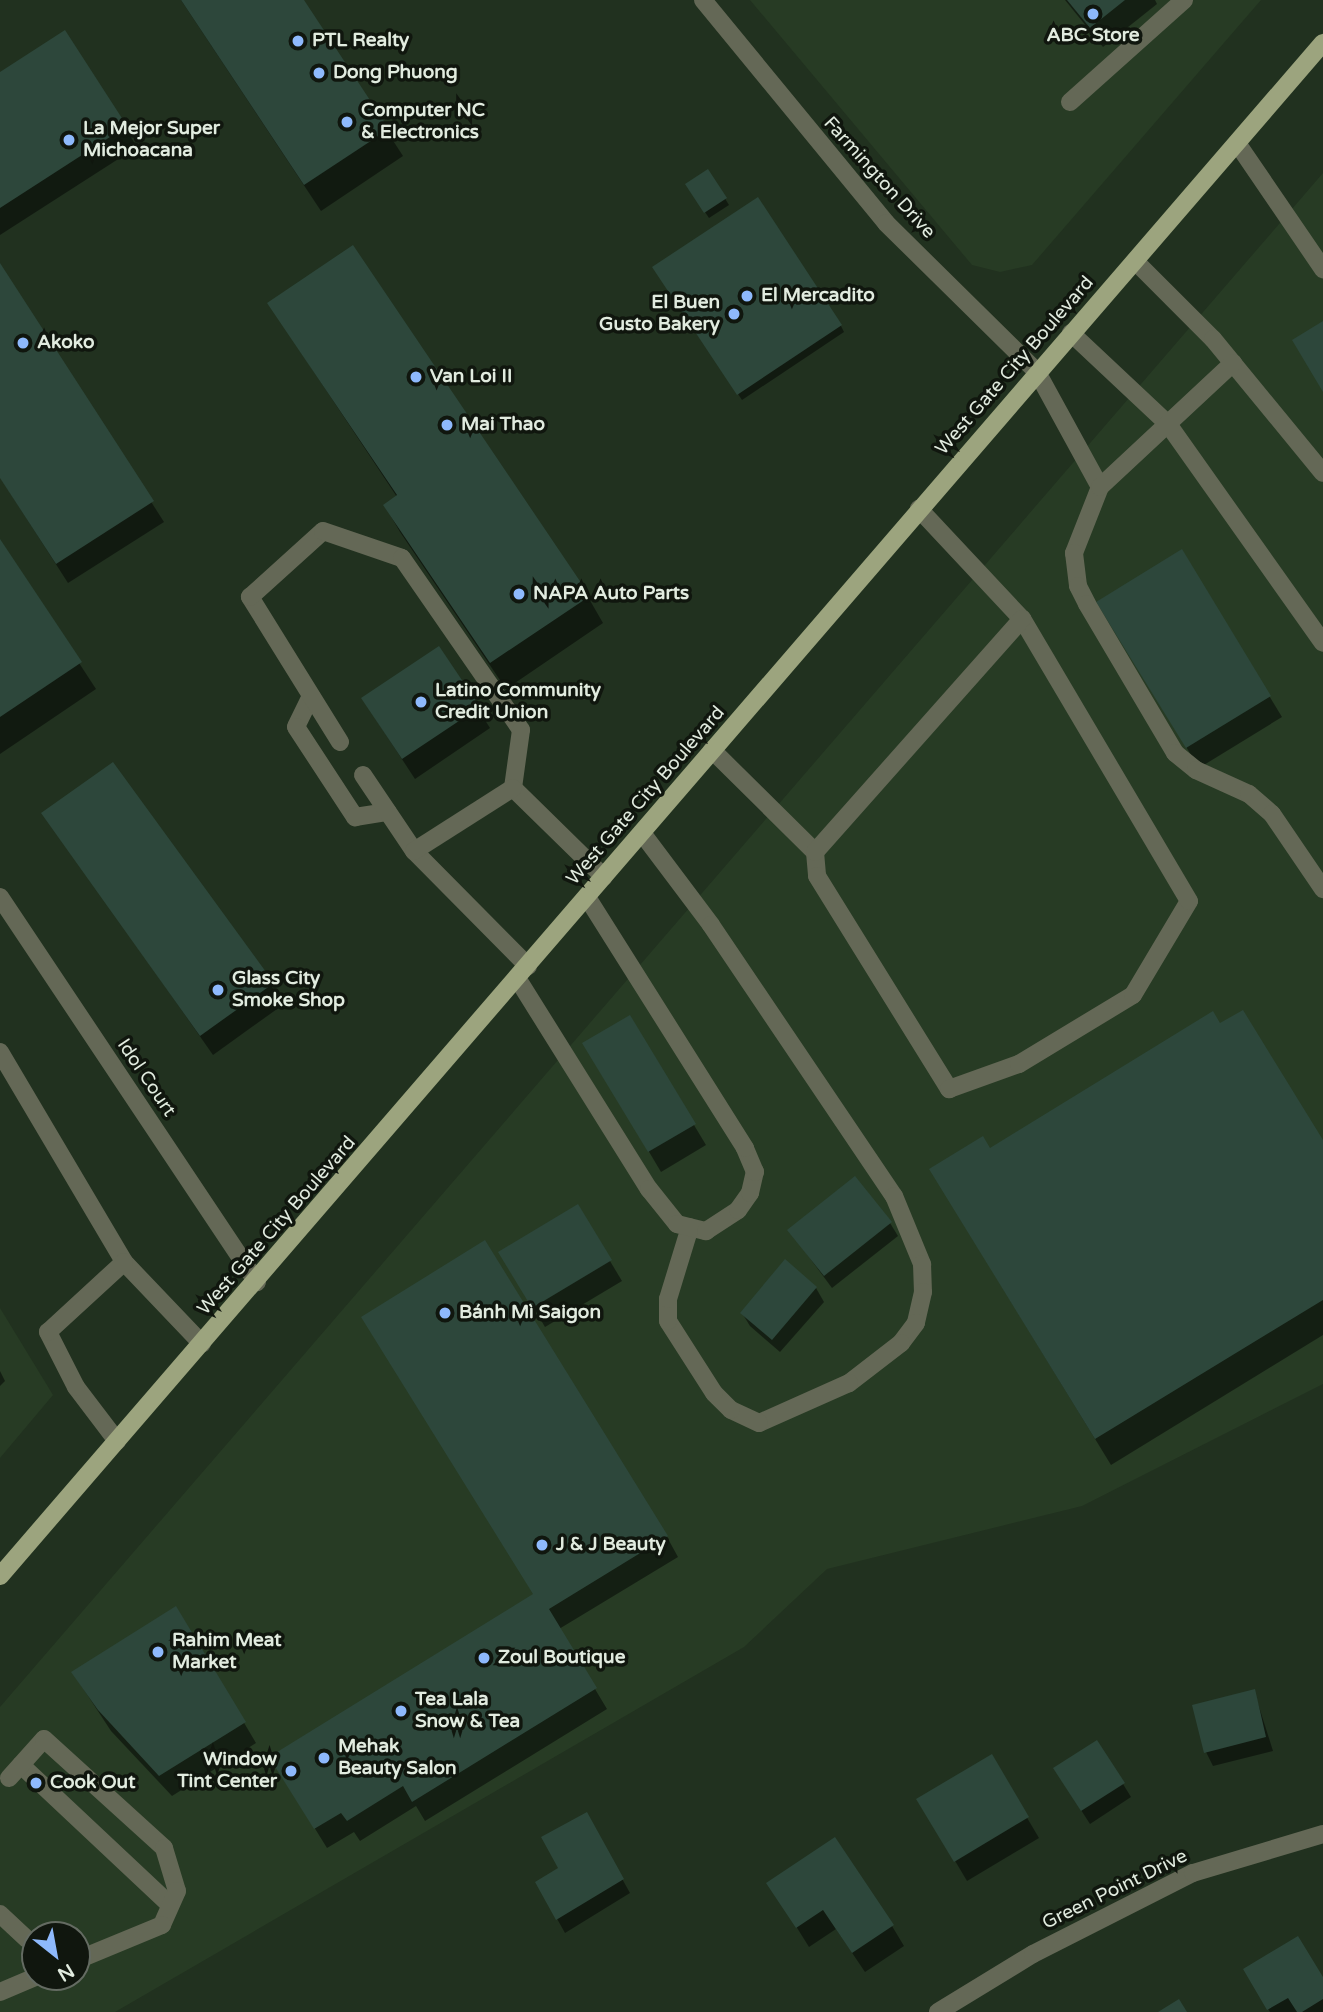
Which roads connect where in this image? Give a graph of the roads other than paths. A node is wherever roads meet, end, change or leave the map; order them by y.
1 (703, 0) edge
2 (1184, 0) edge
3 (1323, 43) edge
4 (1070, 102) dead end
5 (1237, 143) junction
6 (1135, 261) junction
7 (1323, 269) edge
8 (1071, 333) junction
9 (1233, 363) junction
10 (1037, 372) junction
11 (1168, 424) junction
12 (1323, 473) edge
13 (1100, 487) junction
14 (919, 509) junction
15 (1022, 619) junction
16 (1323, 643) edge
17 (312, 696) junction
18 (340, 741) dead end
19 (712, 750) junction
20 (363, 775) dead end
21 (513, 788) junction
22 (388, 812) junction
23 (642, 833) junction
24 (414, 850) junction
25 (816, 852) junction
26 (604, 877) junction
27 (1323, 889) edge
28 (0, 897) edge
29 (587, 897) junction
30 (522, 972) junction
31 (0, 1052) edge
32 (690, 1227) junction
33 (124, 1262) junction
34 (257, 1282) junction
35 (202, 1344) junction
36 (117, 1441) junction
37 (0, 1576) edge
38 (7, 1775) edge
39 (1323, 1834) edge
40 (170, 1905) junction
41 (0, 1914) edge
42 (21, 1933) edge
43 (91, 1954) edge
44 (21, 1983) edge
45 (0, 1992) edge
46 (938, 2012) edge

1 - 10 street, Farmington Drive
2 - 4 street
3 - 5 main road, West Gate City Boulevard
5 - 6 main road, West Gate City Boulevard
5 - 7 street
6 - 8 main road, West Gate City Boulevard
6 - 9 street
8 - 10 main road, West Gate City Boulevard
8 - 11 street
9 - 11 street
9 - 12 street
10 - 13 street, Farmington Drive
10 - 14 main road, West Gate City Boulevard
11 - 13 street
11 - 16 street
13 - 27 street
14 - 15 street
14 - 19 main road, West Gate City Boulevard
15 - 25 street
15 - 25 street
17 - 18 street
17 - 21 street
17 - 22 street
19 - 23 main road, West Gate City Boulevard
19 - 25 street
20 - 22 street
21 - 24 street
21 - 26 street
22 - 24 street
23 - 26 main road, West Gate City Boulevard
23 - 32 street
24 - 30 street
26 - 29 main road, West Gate City Boulevard
28 - 34 street, Idol Court
29 - 30 main road, West Gate City Boulevard
29 - 32 street
30 - 32 street
30 - 34 main road, West Gate City Boulevard
31 - 33 street
33 - 35 street
33 - 36 street
34 - 35 main road, West Gate City Boulevard
35 - 36 main road, West Gate City Boulevard
36 - 37 main road, West Gate City Boulevard
38 - 40 street
38 - 40 street
39 - 46 street, Green Point Drive
40 - 43 street
41 - 42 street
44 - 45 street

